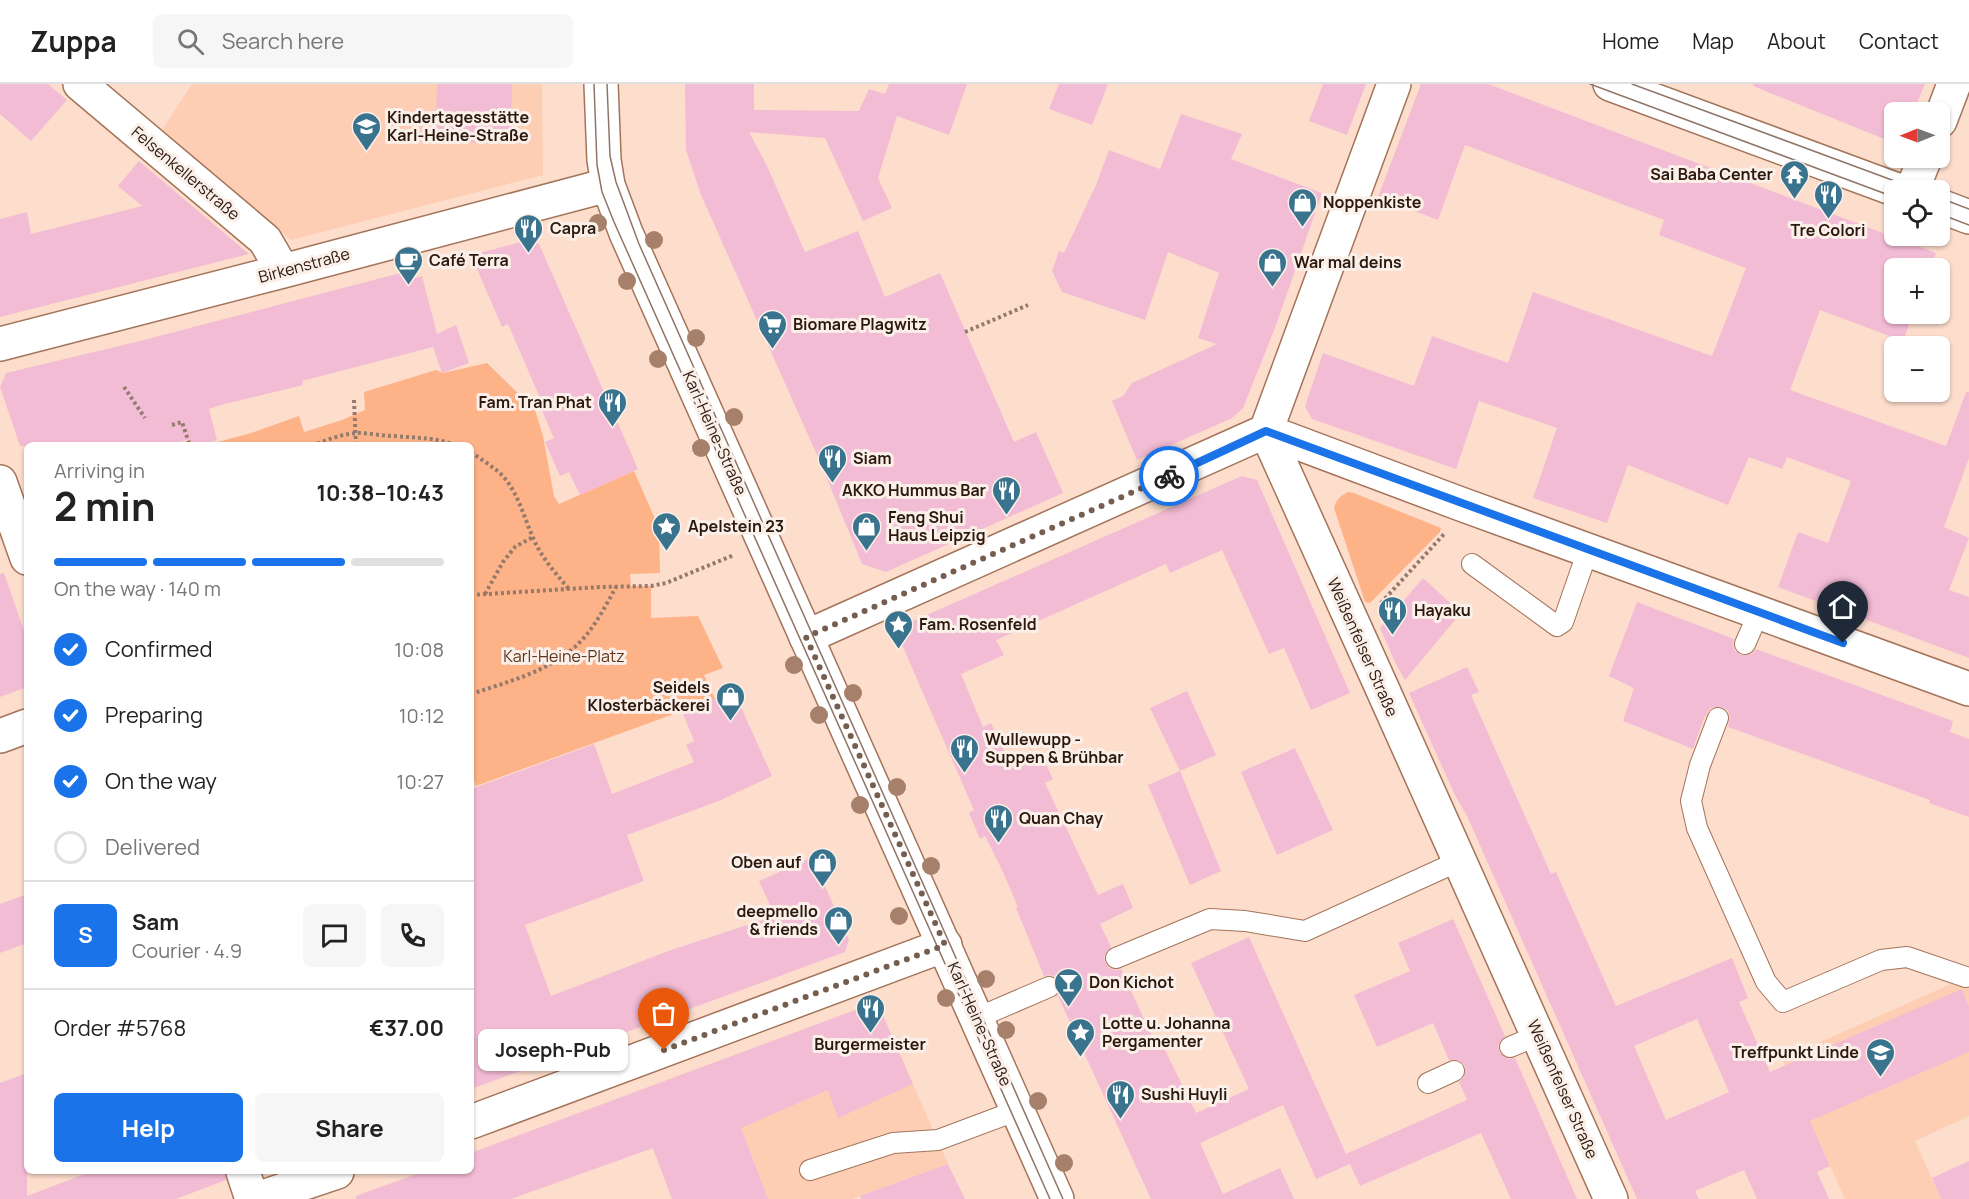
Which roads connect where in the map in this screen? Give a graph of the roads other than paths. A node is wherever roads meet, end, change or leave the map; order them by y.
1 (80, 84) edge
2 (601, 84) edge
3 (1394, 84) edge
4 (1610, 84) edge
5 (1954, 84) edge
6 (1947, 102) edge
7 (608, 185) junction
8 (1884, 185) edge
9 (1950, 210) edge
10 (1969, 217) edge
11 (283, 271) junction
12 (0, 344) edge
13 (1266, 431) junction
14 (0, 482) edge
15 (24, 550) edge
16 (1588, 550) junction
17 (1472, 564) dead end
18 (1759, 612) junction
19 (806, 637) junction
20 (1746, 644) dead end
21 (1969, 689) edge
22 (1718, 718) dead end
23 (24, 727) edge
24 (0, 736) edge
25 (1459, 861) junction
26 (945, 945) junction
27 (1116, 958) dead end
28 (1966, 977) dead end
29 (1049, 987) dead end
30 (977, 1018) junction
31 (1454, 1071) dead end
32 (1428, 1083) dead end
33 (1018, 1110) junction
34 (474, 1121) edge
35 (810, 1170) dead end
36 (244, 1174) edge
37 (331, 1174) edge
38 (252, 1199) edge
39 (257, 1199) edge
40 (1057, 1199) edge
41 (1611, 1199) edge

1 - 11 street, Felsenkellerstraße
2 - 7 street, Karl-Heine-Straße
3 - 13 street
4 - 8 street
5 - 6 street
7 - 11 street, Birkenstraße
7 - 19 street, Karl-Heine-Straße
9 - 10 street
11 - 12 street, Birkenstraße
13 - 16 street
13 - 19 street
13 - 25 street, Weißenfelser Straße
14 - 15 street
16 - 17 lane
16 - 18 street
18 - 20 lane
18 - 21 street
19 - 26 street, Karl-Heine-Straße
22 - 28 lane
23 - 24 street
25 - 27 lane
25 - 41 street, Weißenfelser Straße
26 - 30 street, Karl-Heine-Straße
26 - 34 street
29 - 30 lane
30 - 33 street, Karl-Heine-Straße
31 - 32 lane
33 - 35 lane
33 - 40 street, Karl-Heine-Straße
36 - 38 street
37 - 39 street

